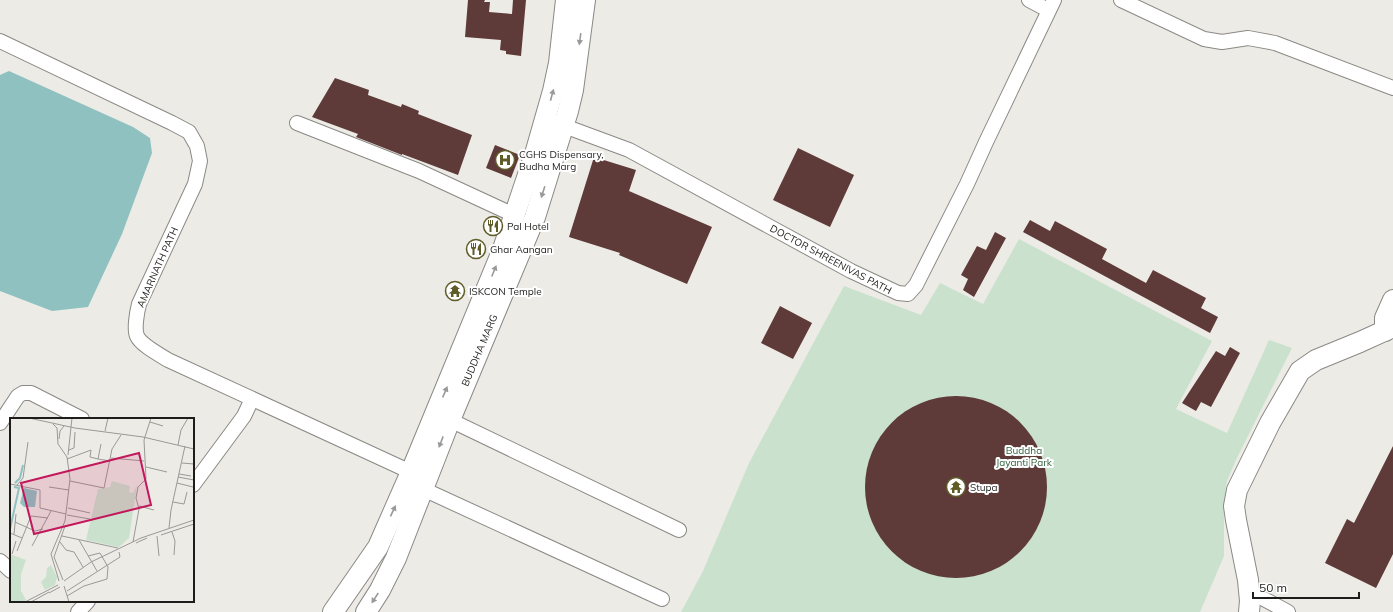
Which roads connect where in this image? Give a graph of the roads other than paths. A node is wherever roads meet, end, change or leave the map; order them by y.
1 (566, 0) edge
2 (585, 0) edge
3 (1029, 0) edge
4 (1121, 0) edge
5 (1051, 5) edge
6 (0, 41) edge
7 (1393, 88) edge
8 (545, 120) junction
9 (297, 123) dead end
10 (564, 126) junction
11 (514, 215) junction
12 (1393, 300) edge
13 (1389, 329) edge
14 (252, 399) junction
15 (80, 418) edge
16 (450, 420) junction
17 (0, 423) edge
18 (411, 472) junction
19 (196, 477) edge
20 (423, 489) junction
21 (679, 530) dead end
22 (378, 547) junction
23 (396, 558) junction
24 (0, 562) edge
25 (10, 570) edge
26 (374, 575) junction
27 (662, 599) dead end
28 (87, 602) edge
29 (1245, 604) edge
30 (78, 612) edge
31 (333, 612) edge
32 (350, 612) edge
33 (366, 612) edge
34 (1288, 612) edge

8 -> 1 main road, BUDDHA MARG
2 -> 10 main road, BUDDHA MARG
3 - 5 street
4 - 7 street
5 - 10 street, DOCTOR SHREENIVAS PATH
6 - 14 street, AMARNATH PATH
8 - 10 street, DOCTOR SHREENIVAS PATH
8 - 11 main road, BUDDHA MARG
9 - 11 street
10 -> 16 main road, BUDDHA MARG
18 -> 11 main road, BUDDHA MARG
12 - 13 main road
13 - 29 main road
14 - 18 street, AMARNATH PATH
14 - 19 street
15 - 17 street
16 -> 20 main road, BUDDHA MARG
16 - 21 street
22 -> 18 main road, BUDDHA MARG
20 - 23 main road, BUDDHA MARG
20 - 27 street
22 - 26 main road
22 - 31 main road
23 - 26 main road
23 -> 33 main road, BUDDHA MARG
24 - 25 street
26 - 32 main road
28 - 30 street
29 - 34 street

